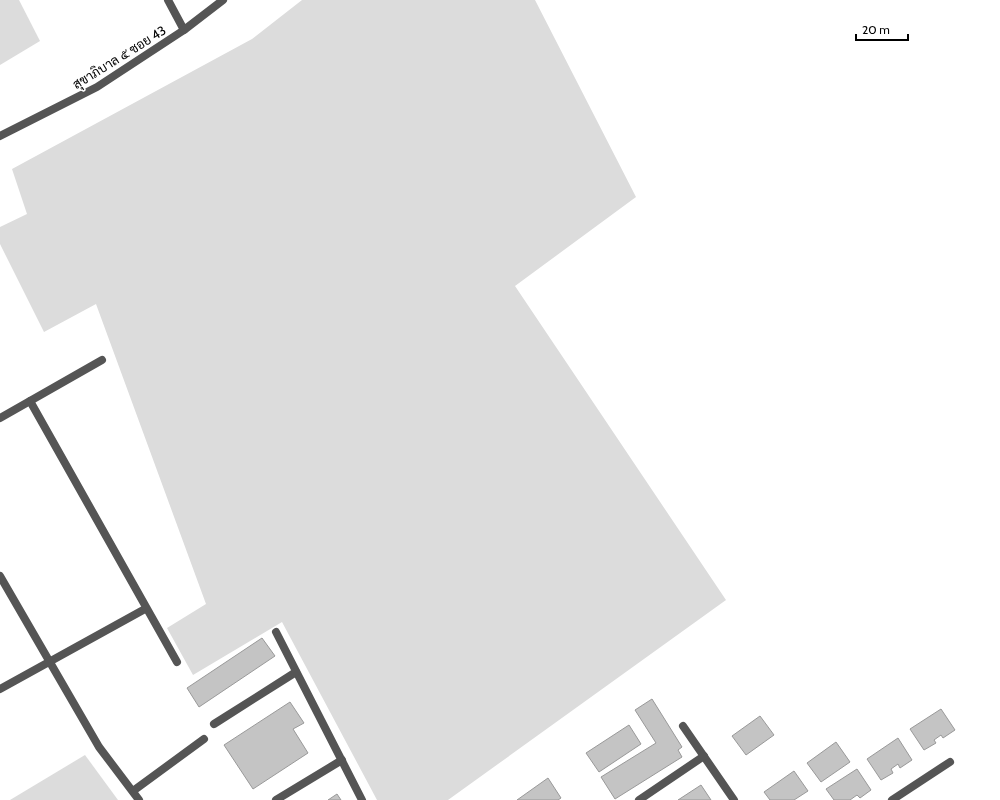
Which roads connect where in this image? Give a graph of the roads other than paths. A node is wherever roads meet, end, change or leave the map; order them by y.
1 (168, 0) edge
2 (223, 0) edge
3 (184, 30) junction
4 (0, 136) edge
5 (102, 360) dead end
6 (30, 401) junction
7 (0, 418) edge
8 (0, 576) edge
9 (145, 609) junction
10 (276, 632) dead end
11 (177, 662) dead end
12 (50, 663) junction
13 (296, 672) junction
14 (0, 690) edge
15 (214, 724) dead end
16 (683, 726) dead end
17 (204, 739) dead end
18 (704, 756) junction
19 (342, 760) junction
20 (950, 762) dead end
21 (133, 791) junction
22 (139, 800) edge
23 (276, 800) edge
24 (362, 800) edge
25 (639, 800) edge
26 (734, 800) edge
27 (892, 800) edge

1 - 3 street
2 - 3 street, สุขาภิบาล ๕ ซอย 43
3 - 4 street, สุขาภิบาล ๕ ซอย 43
5 - 6 street
6 - 7 street
6 - 9 street
8 - 12 street
9 - 11 street
9 - 12 street
10 - 13 street
12 - 14 street
12 - 21 street
13 - 15 street
13 - 19 street
16 - 18 street
17 - 21 street
18 - 25 street
18 - 26 street
19 - 23 street
19 - 24 street
20 - 27 street
21 - 22 street

